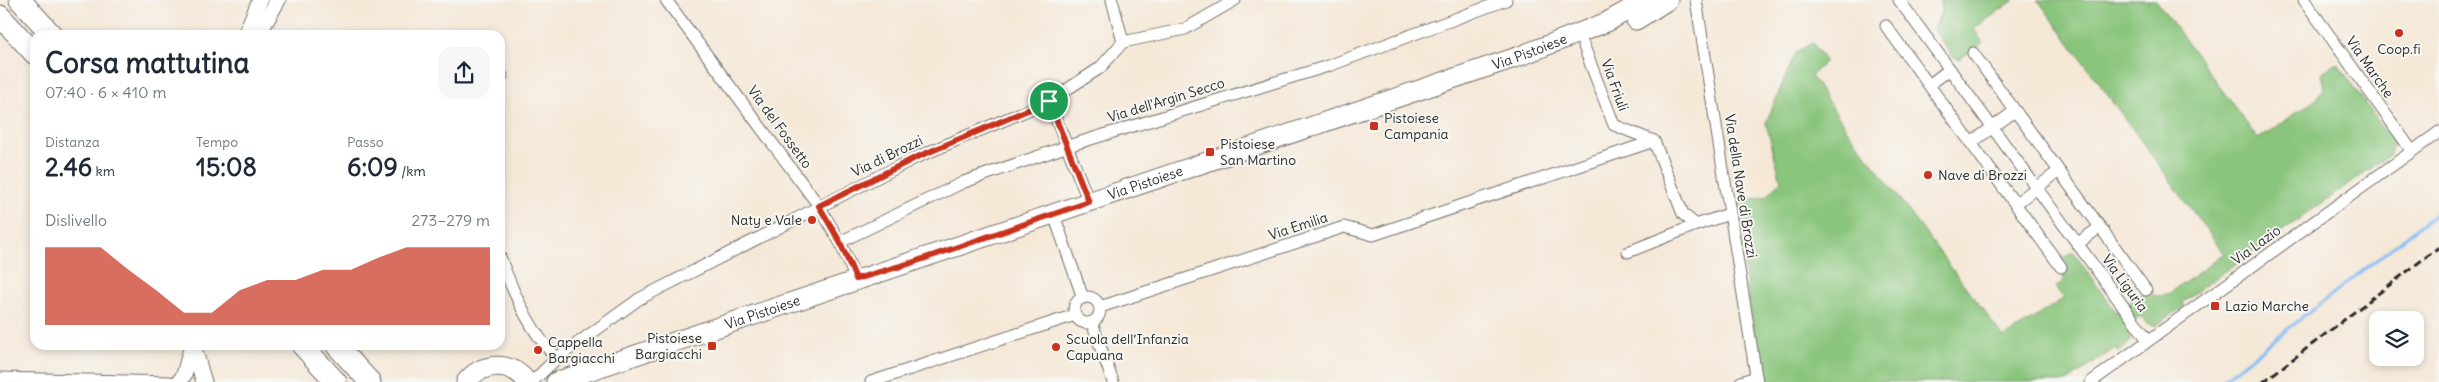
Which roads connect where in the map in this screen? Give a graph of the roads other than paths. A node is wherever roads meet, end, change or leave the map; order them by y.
1 (20, 0) edge
2 (260, 0) edge
3 (278, 0) edge
4 (666, 0) edge
5 (1112, 0) edge
6 (1235, 0) edge
7 (1646, 0) edge
8 (1668, 0) edge
9 (1696, 0) edge
10 (1899, 0) edge
11 (2304, 0) edge
12 (1502, 1) edge
13 (0, 16) edge
14 (1886, 26) dead end
15 (47, 30) edge
16 (247, 30) edge
17 (261, 30) edge
18 (1123, 42) junction
19 (1583, 44) junction
20 (30, 49) edge
21 (1973, 53) dead end
22 (1950, 70) junction
23 (1929, 85) junction
24 (1049, 101) junction
25 (2015, 111) junction
26 (1992, 127) junction
27 (2439, 132) edge
28 (1654, 141) junction
29 (1971, 143) junction
30 (1068, 146) junction
31 (2412, 151) junction
32 (2059, 171) junction
33 (2036, 188) junction
34 (1089, 202) junction
35 (2015, 204) junction
36 (819, 206) junction
37 (1730, 214) junction
38 (1056, 220) junction
39 (1696, 225) junction
40 (2100, 227) junction
41 (840, 242) junction
42 (2077, 244) junction
43 (1628, 252) dead end
44 (2061, 267) dead end
45 (505, 271) edge
46 (856, 279) junction
47 (2146, 290) dead end
48 (1083, 298) junction
49 (1100, 307) junction
50 (1075, 315) junction
51 (1092, 323) junction
52 (2148, 340) junction
53 (190, 350) edge
54 (194, 350) edge
55 (307, 350) edge
56 (341, 350) edge
57 (557, 358) junction
58 (0, 378) edge
59 (526, 379) edge
60 (1756, 379) edge
61 (179, 380) edge
62 (205, 381) edge
63 (336, 382) edge
64 (370, 382) edge
65 (466, 382) edge
66 (556, 382) edge
67 (580, 382) edge
68 (871, 382) edge
69 (1113, 382) edge
70 (1741, 382) edge
71 (2091, 382) edge

1 - 15 highway
2 - 16 street
3 - 17 street
4 - 36 street, Via del Fossetto
5 - 18 street
6 - 18 street
7 - 34 main road, Via Pistoiese
8 - 19 main road, Via Pistoiese
9 - 37 street, Via della Nave di Brozzi
10 - 22 street, Via Liguria
11 - 31 street, Via Marche
12 - 30 street, Via dell'Argin Secco
13 - 20 highway
14 - 23 street
18 - 24 street, Via di Brozzi
19 - 28 street, Via Friuli
19 - 38 main road, Via Pistoiese
21 - 25 street, Via Liguria
22 - 23 street
22 - 26 street, Via Liguria
23 - 29 street
24 - 30 street
24 - 36 street, Via di Brozzi
25 - 26 street
25 - 32 street, Via Liguria
26 - 29 street
26 - 33 street, Via Liguria
27 - 31 street, Via Lazio
28 - 39 street
28 - 49 street, Via Emilia
29 - 35 street
30 - 34 street
30 - 41 street, Via dell'Argin Secco
31 - 52 street, Via Lazio
32 - 33 street
32 - 40 street, Via Liguria
33 - 35 street
33 - 42 street, Via Liguria
34 - 38 main road, Via Pistoiese
35 - 44 street
36 - 41 street, Via del Fossetto
36 - 57 street, Via di Brozzi
37 - 39 street
37 - 60 street, Via della Nave di Brozzi
38 - 46 main road, Via Pistoiese
38 - 48 street
38 - 67 main road, Via Pistoiese
39 - 43 street
40 - 42 street
40 - 47 street, Via Liguria
41 - 46 street, Via del Fossetto
42 - 52 street, Via Liguria
45 - 57 street
46 - 66 main road, Via Pistoiese
48 - 49 street
48 - 50 street
49 - 51 street
50 - 51 street
50 - 68 street
51 - 69 street
52 - 71 street, Via Lazio
53 - 61 street
54 - 62 street
55 - 63 highway
56 - 64 highway
57 - 59 street, Via di Brozzi
58 - 61 street
59 - 65 main road
60 - 70 street, Via della Nave di Brozzi

